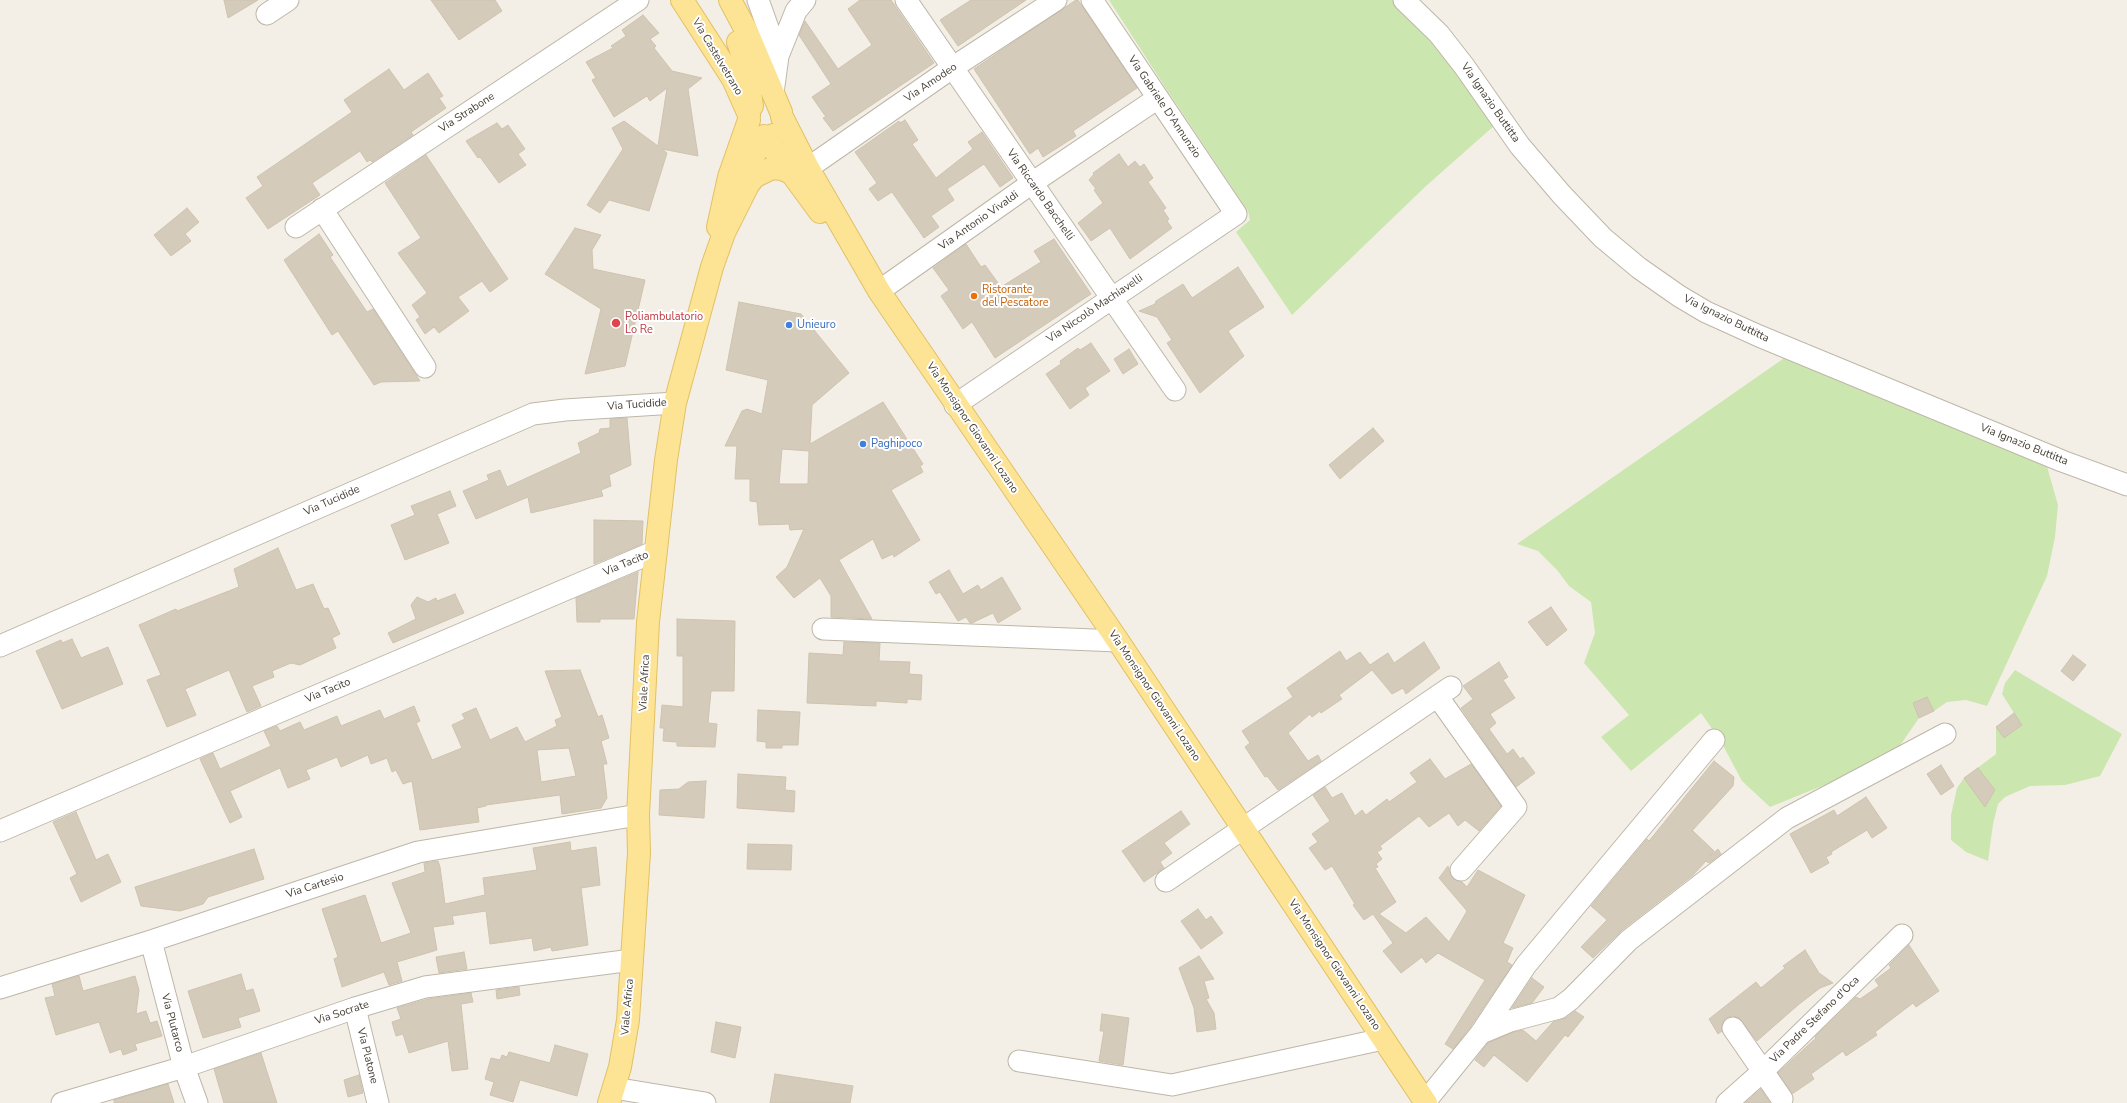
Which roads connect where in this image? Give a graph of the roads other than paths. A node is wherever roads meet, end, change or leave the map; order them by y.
1 (288, 0) edge
2 (638, 0) edge
3 (682, 0) edge
4 (729, 0) edge
5 (758, 0) edge
6 (804, 0) edge
7 (906, 0) edge
8 (1056, 0) edge
9 (1092, 0) edge
10 (1404, 0) edge
11 (267, 14) dead end
12 (778, 56) junction
13 (952, 68) junction
14 (1158, 98) junction
15 (750, 115) junction
16 (773, 122) junction
17 (800, 170) junction
18 (1032, 183) junction
19 (322, 209) junction
20 (1236, 214) joint
21 (296, 227) dead end
22 (724, 234) junction
23 (712, 268) junction
24 (879, 291) junction
25 (1111, 298) junction
26 (426, 367) dead end
27 (1175, 390) dead end
28 (675, 403) junction
29 (955, 404) junction
30 (2127, 485) edge
31 (656, 551) junction
32 (823, 629) dead end
33 (1118, 641) junction
34 (0, 646) edge
35 (1945, 734) dead end
36 (1714, 740) dead end
37 (638, 815) junction
38 (1243, 828) junction
39 (0, 831) edge
40 (1461, 870) dead end
41 (1166, 881) dead end
42 (1902, 935) dead end
43 (151, 941) junction
44 (632, 960) junction
45 (0, 988) edge
46 (355, 1008) junction
47 (1732, 1028) dead end
48 (1481, 1033) junction
49 (1383, 1039) junction
50 (1019, 1061) dead end
51 (184, 1067) junction
52 (1763, 1071) junction
53 (611, 1095) edge
54 (1782, 1099) dead end
55 (1425, 1102) edge
56 (62, 1103) edge
57 (197, 1103) edge
58 (378, 1103) edge
59 (705, 1103) edge
60 (1727, 1103) edge

1 - 11 street
2 - 19 street, Via Strabone
3 - 15 main road, Via Castelvetrano
4 - 15 main road
4 - 16 main road
5 - 12 street
6 - 12 street
7 - 13 street, Via Riccardo Bacchelli
8 - 13 street, Via Amodeo
9 - 14 street, Via Gabriele D'Annunzio
10 - 30 street, Via Ignazio Buttitta
12 - 16 street
13 - 17 street, Via Amodeo
13 - 18 street, Via Riccardo Bacchelli
14 - 18 street, Via Antonio Vivaldi
14 - 20 street, Via Gabriele D'Annunzio
15 - 16 main road
15 - 16 main road
15 - 23 main road
16 - 17 main road, Via Monsignor Giovanni Lozano
16 - 22 main road
17 - 22 main road
17 - 24 main road, Via Monsignor Giovanni Lozano
18 - 24 street, Via Antonio Vivaldi
18 - 25 street, Via Riccardo Bacchelli
19 - 21 street, Via Strabone
19 - 26 street
20 - 25 street, Via Niccolò Machiavelli
22 - 23 main road
23 - 28 main road, Viale Africa
24 - 29 main road, Via Monsignor Giovanni Lozano
25 - 27 street, Via Riccardo Bacchelli
25 - 29 street, Via Niccolò Machiavelli
28 - 31 main road, Viale Africa
28 - 34 street, Via Tucidide
29 - 33 main road, Via Monsignor Giovanni Lozano
31 - 37 main road, Viale Africa
31 - 39 street, Via Tacito
32 - 33 street
33 - 38 main road, Via Monsignor Giovanni Lozano
35 - 48 street
36 - 48 street
37 - 43 street, Via Cartesio
37 - 44 main road, Viale Africa
38 - 40 street
38 - 41 street
38 - 49 main road, Via Monsignor Giovanni Lozano
42 - 52 street, Via Padre Stefano d'Oca
43 - 45 street, Via Cartesio
43 - 51 street, Via Plutarco
44 - 46 street, Via Socrate
44 - 53 main road, Viale Africa
46 - 51 street, Via Socrate
46 - 58 street, Via Platone
47 - 52 street
48 - 55 street
49 - 50 street
49 - 55 main road, Via Monsignor Giovanni Lozano
51 - 56 street, Via Socrate
51 - 57 street, Via Plutarco
52 - 54 street
52 - 60 street, Via Padre Stefano d'Oca
53 - 59 street

